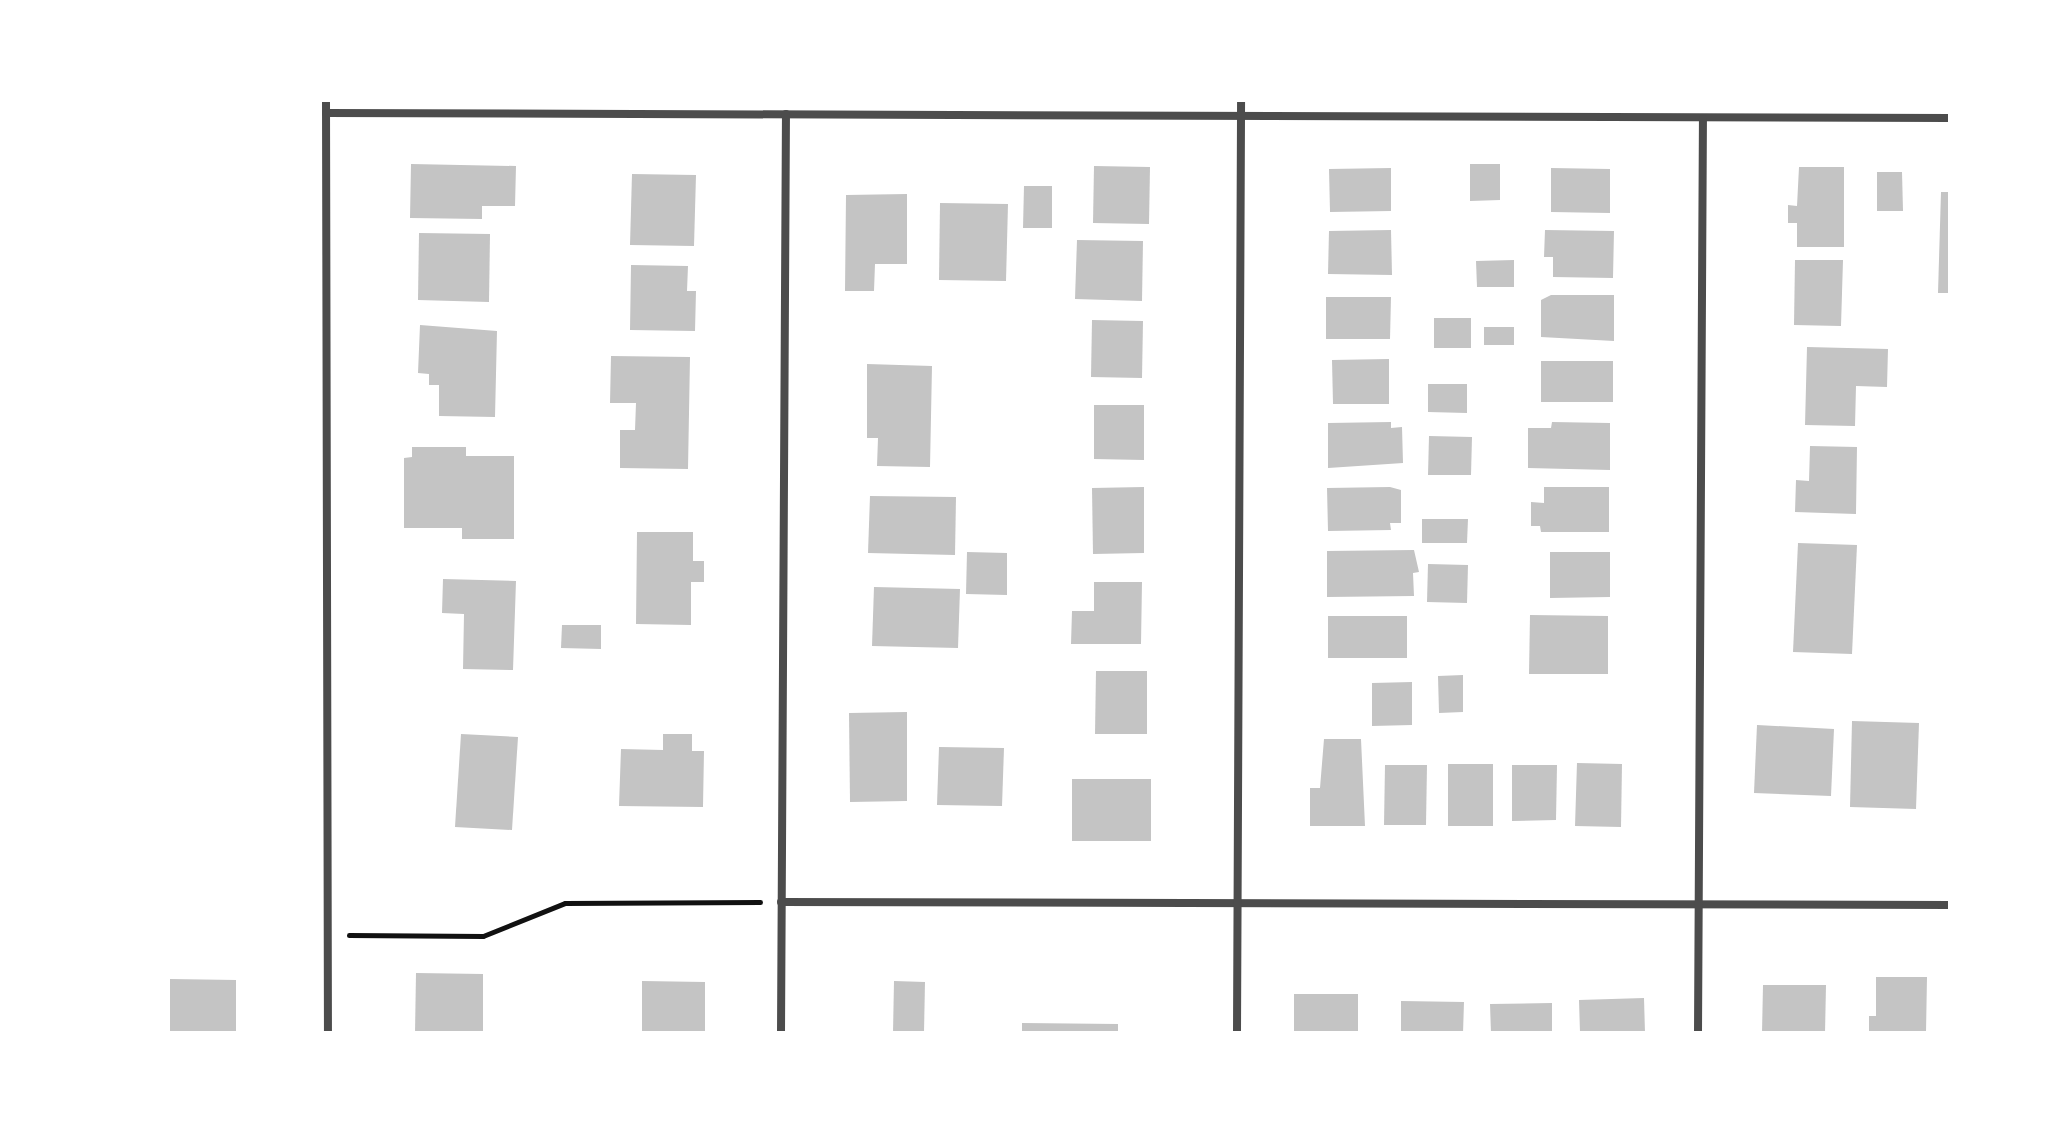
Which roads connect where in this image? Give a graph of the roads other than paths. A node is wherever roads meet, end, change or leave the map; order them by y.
1 (326, 100) edge
2 (1241, 100) edge
3 (326, 113) junction
4 (786, 114) junction
5 (1241, 116) junction
6 (1950, 118) edge
7 (1703, 119) junction
8 (781, 902) junction
9 (1238, 902) junction
10 (1699, 902) junction
11 (1950, 905) edge
12 (328, 1033) edge
13 (781, 1033) edge
14 (1237, 1033) edge
15 (1698, 1033) edge

1 - 3 street
2 - 5 street
3 - 4 street
3 - 12 street
4 - 5 street
4 - 8 street
5 - 7 street
5 - 9 street
6 - 7 street
7 - 10 street
8 - 9 street
8 - 13 street
9 - 10 street
9 - 14 street
10 - 11 street
10 - 15 street

